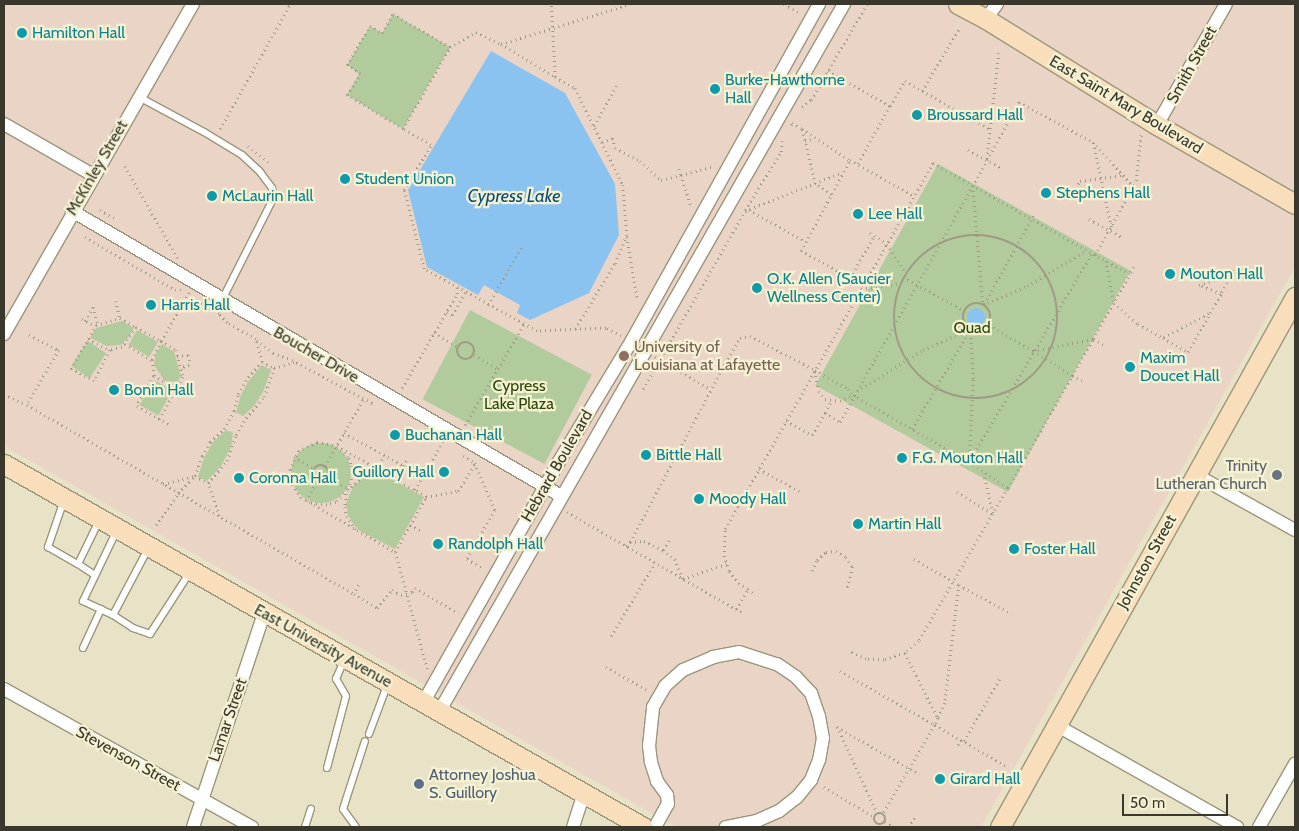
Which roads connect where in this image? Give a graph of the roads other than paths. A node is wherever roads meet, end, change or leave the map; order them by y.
1 (193, 4) edge
2 (819, 4) edge
3 (844, 4) edge
4 (958, 4) edge
5 (1226, 4) edge
6 (992, 11) edge
7 (800, 37) junction
8 (819, 49) junction
9 (139, 97) junction
10 (4, 124) edge
11 (1157, 125) junction
12 (93, 175) junction
13 (1295, 204) edge
14 (72, 212) junction
15 (694, 230) junction
16 (709, 240) junction
17 (1295, 297) edge
18 (222, 300) junction
19 (4, 334) edge
20 (4, 464) edge
21 (1196, 475) junction
22 (544, 486) junction
23 (64, 499) junction
24 (559, 501) junction
25 (100, 519) junction
26 (117, 529) junction
27 (1295, 530) edge
28 (149, 547) junction
29 (78, 564) junction
30 (190, 570) junction
31 (95, 575) junction
32 (100, 610) junction
33 (472, 612) junction
34 (264, 613) junction
35 (113, 615) junction
36 (490, 622) junction
37 (83, 648) dead end
38 (345, 659) junction
39 (388, 683) junction
40 (4, 688) edge
41 (422, 703) junction
42 (439, 712) junction
43 (1056, 725) junction
44 (369, 734) dead end
45 (365, 741) dead end
46 (1295, 764) edge
47 (327, 768) dead end
48 (584, 794) junction
49 (201, 800) junction
50 (311, 809) dead end
51 (193, 827) edge
52 (252, 827) edge
53 (305, 827) edge
54 (356, 827) edge
55 (573, 827) edge
56 (643, 827) edge
57 (655, 827) edge
58 (726, 827) edge
59 (1000, 827) edge
60 (1238, 827) edge
61 (1259, 827) edge

1 - 9 street, McKinley Street
2 - 7 street, Hebrard Boulevard
3 - 8 street, Hebrard Boulevard
4 - 6 main road, East Saint Mary Boulevard
5 - 11 street, Smith Street
6 - 11 main road, East Saint Mary Boulevard
7 - 8 street
7 - 15 street, Hebrard Boulevard
8 - 16 street, Hebrard Boulevard
9 - 12 street, McKinley Street
9 - 18 lane
10 - 12 street
11 - 13 main road, East Saint Mary Boulevard
12 - 14 street, McKinley Street
14 - 18 street, Boucher Drive
14 - 19 street, McKinley Street
15 - 16 street
15 - 22 street, Hebrard Boulevard
16 - 24 street, Hebrard Boulevard
17 - 21 main road, Johnston Street
18 - 22 street, Boucher Drive
20 - 23 main road, East University Avenue
21 - 27 street
21 - 43 main road, Johnston Street
22 - 24 street, Boucher Drive
22 - 33 street, Hebrard Boulevard
23 - 25 main road, East University Avenue
23 - 29 lane
24 - 36 street, Hebrard Boulevard
25 - 26 main road, East University Avenue
25 - 29 lane
26 - 28 main road, East University Avenue
26 - 31 lane
28 - 30 main road, East University Avenue
28 - 35 lane
29 - 31 lane
30 - 34 main road, East University Avenue
30 - 35 lane
31 - 32 lane
32 - 35 lane
32 - 37 lane
33 - 36 street
33 - 41 street, Hebrard Boulevard
34 - 38 main road, East University Avenue
34 - 49 street, Lamar Street
36 - 42 street, Hebrard Boulevard
38 - 39 main road, East University Avenue
38 - 47 lane
39 - 41 main road, East University Avenue
39 - 44 lane
40 - 49 street, Stevenson Street
41 - 42 main road, East University Avenue
42 - 48 main road, East University Avenue
43 - 59 main road, Johnston Street
43 - 60 street
45 - 54 lane
46 - 61 street
48 - 55 street
48 - 56 main road, East University Avenue
49 - 51 street, Lamar Street
49 - 52 street, Stevenson Street
50 - 53 lane
57 - 58 street

